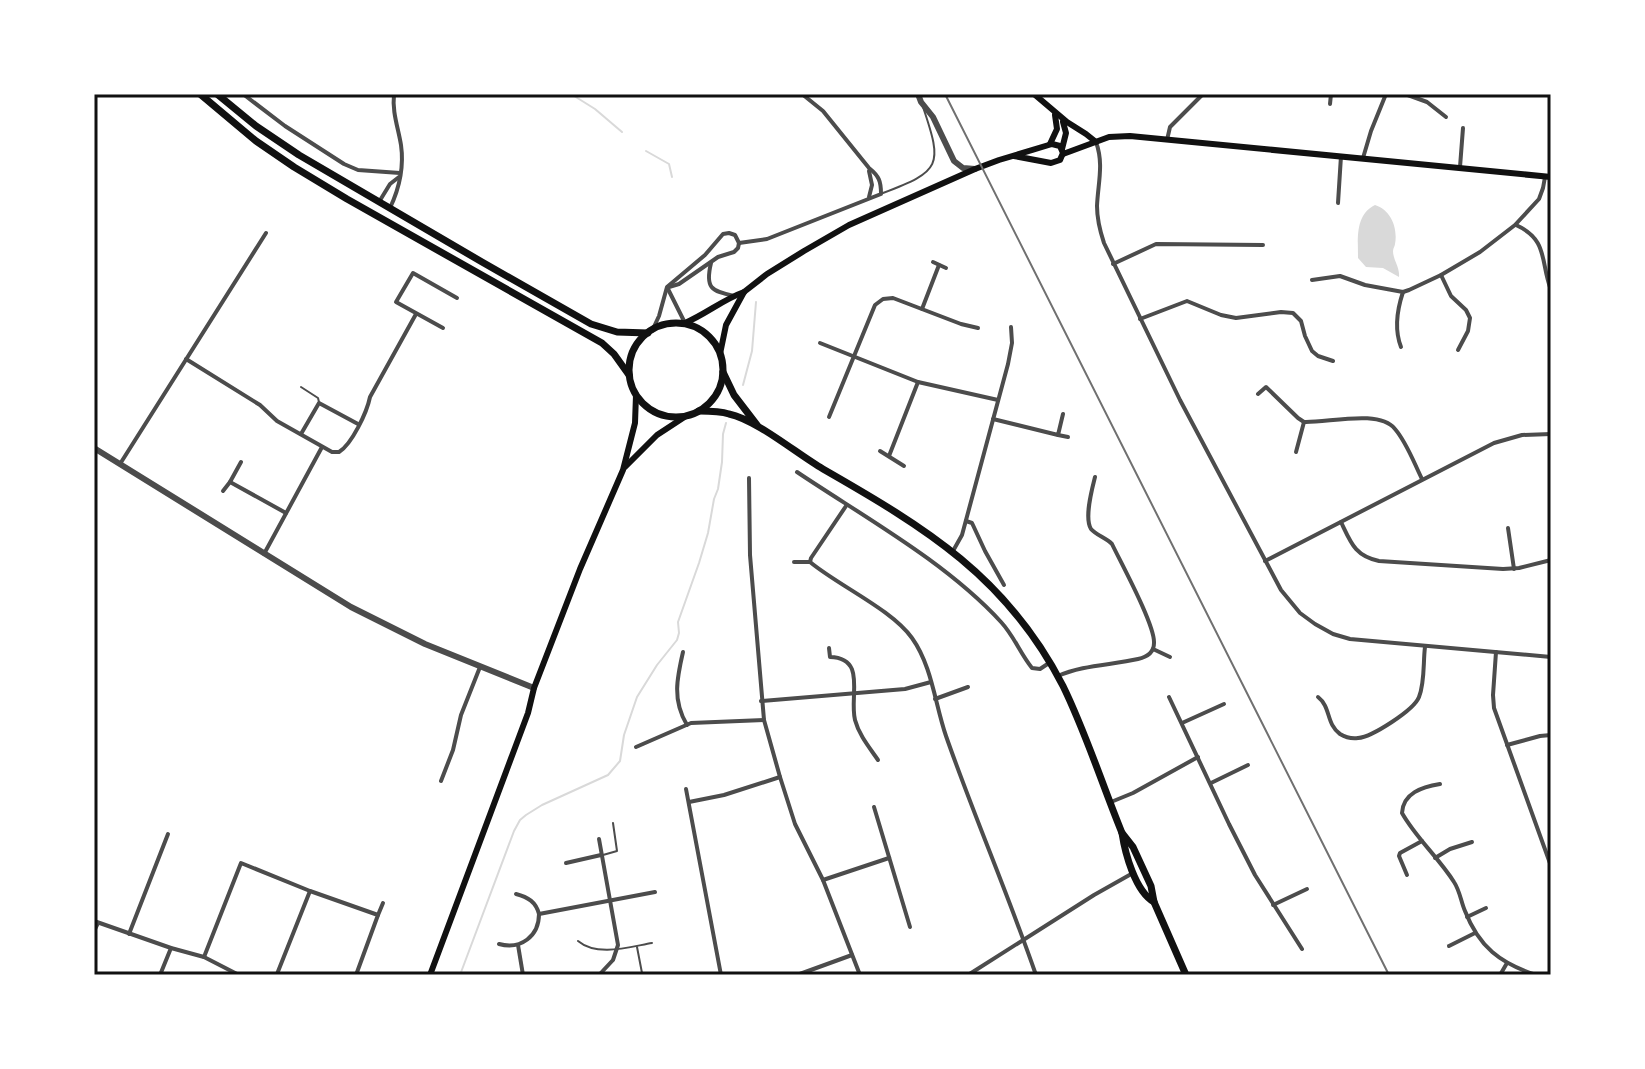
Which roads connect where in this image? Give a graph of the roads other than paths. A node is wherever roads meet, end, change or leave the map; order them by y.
1 (200, 94) edge
2 (217, 94) edge
3 (243, 94) edge
4 (394, 94) edge
5 (802, 94) edge
6 (918, 94) edge
7 (1034, 94) edge
8 (1203, 94) edge
9 (1331, 94) edge
10 (1386, 94) edge
11 (1405, 94) edge
12 (921, 102) junction
13 (1330, 104) dead end
14 (1054, 111) junction
15 (1446, 117) dead end
16 (1062, 118) junction
17 (1463, 128) dead end
18 (1167, 140) junction
19 (1096, 142) junction
20 (1049, 145) junction
21 (1062, 152) junction
22 (1014, 156) junction
23 (1341, 156) junction
24 (1363, 158) junction
25 (1048, 162) junction
26 (1460, 167) junction
27 (869, 168) junction
28 (975, 169) junction
29 (400, 175) junction
30 (1548, 177) edge
31 (881, 194) junction
32 (869, 199) junction
33 (379, 202) junction
34 (1338, 203) dead end
35 (390, 208) junction
36 (372, 213) junction
37 (383, 220) junction
38 (1515, 225) junction
39 (266, 233) dead end
40 (718, 242) junction
41 (739, 243) junction
42 (1263, 245) dead end
43 (728, 253) junction
44 (712, 261) junction
45 (933, 262) dead end
46 (1113, 264) junction
47 (939, 265) junction
48 (946, 268) dead end
49 (1441, 275) junction
50 (1312, 280) dead end
51 (667, 287) junction
52 (1551, 290) edge
53 (744, 292) junction
54 (1403, 292) junction
55 (734, 296) junction
56 (457, 298) dead end
57 (922, 309) junction
58 (416, 314) junction
59 (1140, 319) junction
60 (685, 323) junction
61 (1011, 327) dead end
62 (443, 328) dead end
63 (978, 328) dead end
64 (650, 332) junction
65 (1407, 340) dead end
66 (820, 343) dead end
67 (1458, 350) dead end
68 (720, 354) junction
69 (854, 357) junction
70 (186, 359) junction
71 (1333, 361) dead end
72 (722, 370) junction
73 (629, 375) junction
74 (1274, 380) dead end
75 (918, 382) junction
76 (301, 387) dead end
77 (1266, 387) junction
78 (1258, 394) dead end
79 (636, 395) junction
80 (998, 400) junction
81 (319, 403) junction
82 (699, 411) junction
83 (1063, 414) dead end
84 (686, 416) junction
85 (829, 417) dead end
86 (993, 419) junction
87 (1304, 422) junction
88 (358, 424) junction
89 (760, 428) junction
90 (301, 434) junction
91 (1551, 434) edge
92 (1058, 435) junction
93 (1068, 437) dead end
94 (322, 447) junction
95 (94, 448) edge
96 (880, 451) dead end
97 (1296, 452) dead end
98 (889, 456) junction
99 (241, 462) dead end
100 (120, 464) junction
101 (904, 466) dead end
102 (623, 470) junction
103 (797, 472) dead end
104 (1095, 477) dead end
105 (749, 478) dead end
106 (1422, 479) junction
107 (230, 482) junction
108 (223, 491) dead end
109 (757, 503) dead end
110 (749, 504) junction
111 (846, 506) junction
112 (286, 513) junction
113 (966, 521) junction
114 (1341, 522) junction
115 (1508, 528) dead end
116 (953, 551) junction
117 (264, 554) junction
118 (1551, 560) edge
119 (1265, 561) junction
120 (794, 562) dead end
121 (810, 562) junction
122 (1514, 569) junction
123 (1004, 585) dead end
124 (1425, 647) junction
125 (829, 648) dead end
126 (1153, 649) junction
127 (683, 652) dead end
128 (1496, 652) junction
129 (1170, 657) dead end
130 (1551, 657) edge
131 (1049, 663) junction
132 (480, 667) junction
133 (1057, 676) junction
134 (931, 682) junction
135 (968, 687) dead end
136 (534, 688) junction
137 (854, 693) junction
138 (1169, 697) dead end
139 (1318, 697) dead end
140 (935, 699) junction
141 (761, 701) junction
142 (1224, 704) dead end
143 (764, 720) junction
144 (1182, 724) junction
145 (687, 725) junction
146 (1551, 735) edge
147 (1507, 745) junction
148 (636, 747) dead end
149 (1198, 757) junction
150 (878, 760) dead end
151 (1248, 765) dead end
152 (780, 777) junction
153 (441, 781) dead end
154 (1210, 784) junction
155 (1440, 784) dead end
156 (686, 789) dead end
157 (689, 802) junction
158 (1109, 803) junction
159 (874, 807) dead end
160 (613, 823) dead end
161 (1122, 833) junction
162 (168, 834) dead end
163 (599, 839) dead end
164 (1422, 841) junction
165 (1472, 842) dead end
166 (601, 855) junction
167 (889, 858) junction
168 (1435, 858) junction
169 (566, 863) dead end
170 (1551, 866) edge
171 (1143, 868) junction
172 (1133, 873) junction
173 (1407, 875) dead end
174 (823, 880) junction
175 (1307, 889) dead end
176 (310, 891) junction
177 (655, 892) dead end
178 (516, 894) dead end
179 (610, 899) junction
180 (1154, 902) junction
181 (383, 903) dead end
182 (1273, 905) junction
183 (1486, 908) dead end
184 (539, 914) junction
185 (378, 915) junction
186 (1467, 917) junction
187 (96, 922) edge
188 (910, 927) dead end
189 (94, 931) edge
190 (1475, 933) junction
191 (129, 934) junction
192 (1023, 940) junction
193 (578, 941) dead end
194 (652, 943) dead end
195 (499, 944) dead end
196 (518, 945) junction
197 (637, 945) junction
198 (1449, 946) dead end
199 (171, 948) junction
200 (617, 949) junction
201 (1302, 949) dead end
202 (852, 955) junction
203 (204, 957) junction
204 (1507, 963) junction
205 (642, 973) dead end
206 (277, 974) edge
207 (160, 975) edge
208 (239, 975) edge
209 (356, 975) edge
210 (430, 975) edge
211 (523, 975) edge
212 (599, 975) edge
213 (721, 975) edge
214 (797, 975) edge
215 (860, 975) edge
216 (968, 975) edge
217 (1036, 975) edge
218 (1186, 975) edge
219 (1500, 975) edge
220 (1536, 975) edge

1 - 36 main road
2 - 33 main road
3 - 29 street
4 - 29 street
5 - 27 street
6 - 12 street
7 - 14 main road
8 - 18 street
9 - 13 street
10 - 24 street
11 - 15 street
12 - 28 street
12 - 31 lane
14 - 16 main road
14 - 20 main road
16 - 19 main road
16 - 21 main road
17 - 26 street
18 - 19 main road
18 - 23 main road
19 - 21 main road
19 - 46 street
20 - 21 main road
20 - 22 main road
20 - 25 main road
21 - 25 main road
22 - 25 main road
22 - 28 main road
23 - 24 main road
23 - 34 street
24 - 26 main road
26 - 30 main road
27 - 31 street
27 - 32 street
28 - 53 main road
29 - 33 street
29 - 35 street
30 - 38 street
31 - 32 street
32 - 41 street
33 - 35 main road
33 - 36 main road
35 - 37 main road
35 - 64 main road
36 - 37 main road
37 - 73 main road
38 - 49 street
38 - 52 street
39 - 70 street
40 - 41 street
40 - 43 street
40 - 51 street
41 - 43 street
42 - 46 street
43 - 44 street
44 - 51 street
44 - 55 street
45 - 47 street
46 - 59 street
47 - 48 street
47 - 57 street
49 - 54 street
49 - 67 street
50 - 54 street
51 - 60 street
51 - 64 street
53 - 55 main road
53 - 68 main road
54 - 65 street
55 - 60 main road
56 - 58 street
57 - 63 street
57 - 69 street
58 - 62 street
58 - 88 street
59 - 71 street
59 - 119 street
60 - 64 main road
60 - 68 main road
61 - 80 street
64 - 73 main road
66 - 69 street
68 - 72 main road
69 - 75 street
69 - 85 street
70 - 90 street
70 - 100 street
72 - 82 main road
72 - 89 main road
73 - 79 main road
74 - 77 street
75 - 80 street
75 - 98 street
76 - 81 lane
77 - 78 street
77 - 87 street
79 - 84 main road
79 - 102 main road
80 - 86 street
81 - 88 street
81 - 90 street
82 - 84 main road
82 - 89 main road
83 - 92 street
84 - 102 main road
86 - 92 street
86 - 113 street
87 - 97 street
87 - 106 street
88 - 94 street
89 - 116 main road
90 - 94 street
91 - 106 street
92 - 93 street
94 - 112 street
95 - 100 street
96 - 98 street
98 - 101 street
99 - 107 street
100 - 117 street
102 - 136 main road
103 - 111 street
104 - 126 street
105 - 110 street
106 - 114 street
107 - 108 street
107 - 112 street
109 - 110 street
110 - 141 street
111 - 121 street
111 - 131 street
112 - 117 street
113 - 116 street
113 - 123 street
114 - 119 street
114 - 122 street
115 - 122 street
116 - 131 main road
117 - 132 street
118 - 122 street
119 - 124 street
120 - 121 street
121 - 134 street
124 - 128 street
124 - 139 street
125 - 137 street
126 - 129 street
126 - 133 street
127 - 145 street
128 - 130 street
128 - 147 street
131 - 133 main road
132 - 136 street
132 - 153 street
133 - 158 main road
134 - 137 street
134 - 140 street
135 - 140 street
136 - 210 main road
137 - 141 street
137 - 150 street
138 - 144 street
140 - 192 street
141 - 143 street
142 - 144 street
143 - 145 street
143 - 152 street
144 - 149 street
145 - 148 street
146 - 147 street
147 - 170 street
149 - 154 street
149 - 158 street
151 - 154 street
152 - 157 street
152 - 174 street
154 - 182 street
155 - 164 street
156 - 157 street
157 - 213 street
158 - 161 main road
159 - 167 street
160 - 166 lane
161 - 171 main road
161 - 172 main road
162 - 191 street
163 - 166 street
164 - 168 street
164 - 173 street
165 - 168 street
166 - 169 street
166 - 179 street
167 - 174 street
167 - 188 street
168 - 186 street
171 - 172 main road
171 - 180 main road
172 - 180 main road
172 - 192 street
174 - 202 street
175 - 182 street
176 - 185 street
176 - 203 street
176 - 206 street
177 - 179 street
178 - 184 street
179 - 184 street
179 - 200 street
180 - 218 main road
181 - 185 street
182 - 201 street
183 - 186 street
184 - 196 street
185 - 209 street
186 - 190 street
187 - 189 street
187 - 191 street
190 - 198 street
190 - 204 street
191 - 199 street
192 - 216 street
192 - 217 street
193 - 200 lane
194 - 197 lane
195 - 196 street
196 - 211 street
197 - 200 lane
197 - 205 lane
199 - 203 street
199 - 207 street
200 - 212 street
202 - 214 street
202 - 215 street
203 - 208 street
204 - 219 street
204 - 220 street

